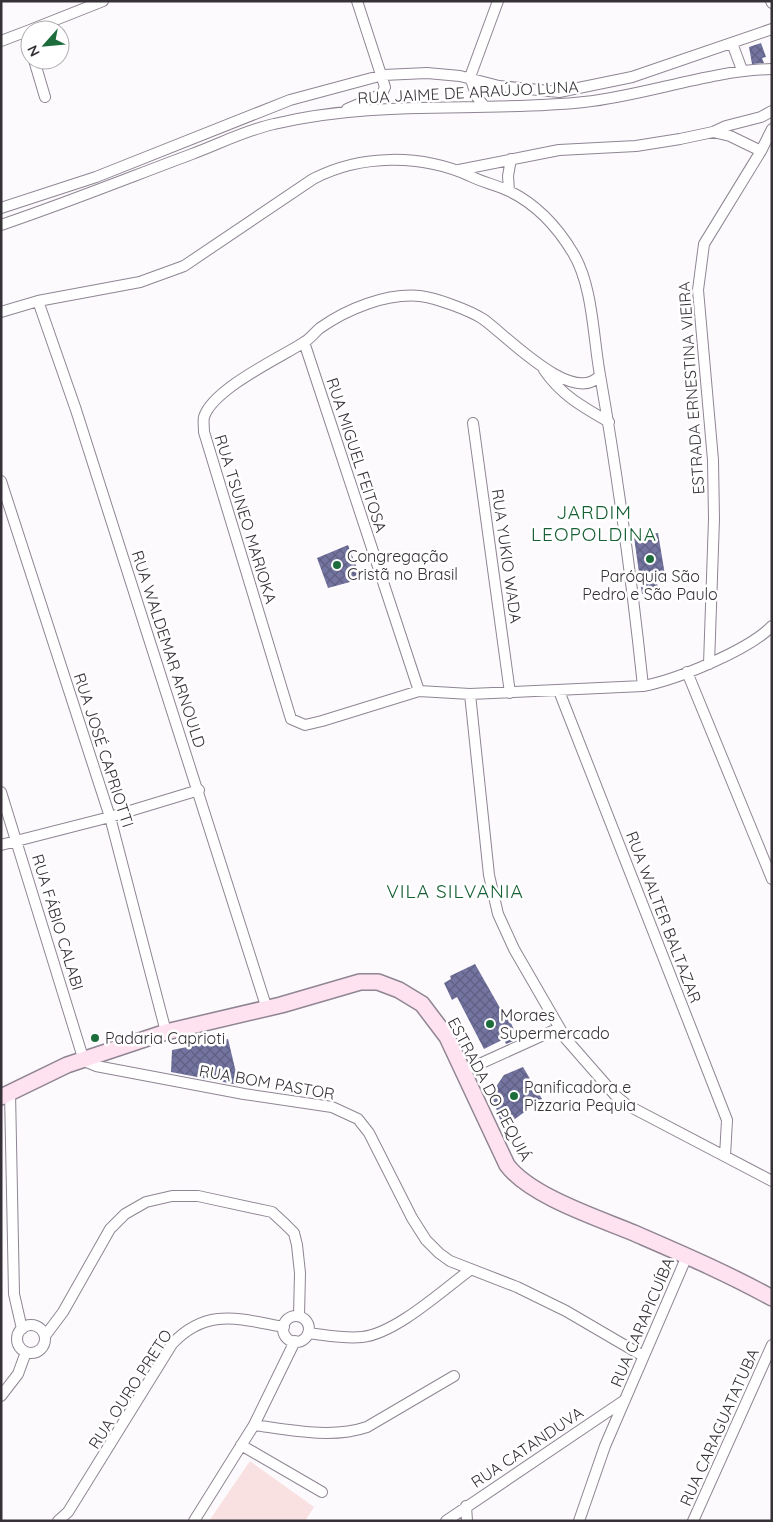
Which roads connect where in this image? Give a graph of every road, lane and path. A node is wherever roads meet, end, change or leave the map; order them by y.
1 (103, 1) edge
2 (357, 1) edge
3 (498, 1) edge
4 (56, 20) edge
5 (772, 29) edge
6 (20, 34) edge
7 (1, 41) edge
8 (732, 43) junction
9 (772, 69) edge
10 (37, 70) edge
11 (742, 70) junction
12 (383, 75) junction
13 (470, 77) junction
14 (45, 97) dead end
15 (484, 106) junction
16 (772, 111) edge
17 (328, 115) junction
18 (772, 129) edge
19 (713, 132) junction
20 (761, 151) junction
21 (511, 160) junction
22 (458, 170) junction
23 (508, 191) junction
24 (1, 208) edge
25 (1, 224) edge
26 (38, 301) junction
27 (1, 312) edge
28 (304, 342) junction
29 (542, 367) junction
30 (600, 375) junction
31 (609, 422) junction
32 (473, 423) dead end
33 (1, 481) edge
34 (772, 626) edge
35 (709, 664) junction
36 (687, 672) junction
37 (643, 686) junction
38 (419, 691) junction
39 (559, 691) junction
40 (510, 693) junction
41 (470, 694) junction
42 (198, 790) junction
43 (1, 792) edge
44 (110, 817) junction
45 (16, 840) junction
46 (1, 845) edge
47 (772, 878) edge
48 (267, 1008) junction
49 (559, 1028) junction
50 (166, 1032) junction
51 (84, 1061) junction
52 (464, 1071) junction
53 (6, 1095) edge
54 (725, 1156) junction
55 (772, 1181) edge
56 (687, 1256) junction
57 (470, 1270) junction
58 (772, 1298) edge
59 (300, 1316) junction
60 (284, 1327) junction
61 (22, 1329) junction
62 (308, 1333) junction
63 (44, 1336) junction
64 (295, 1342) junction
65 (772, 1345) edge
66 (26, 1352) junction
67 (643, 1356) junction
68 (454, 1376) dead end
69 (1, 1396) edge
70 (626, 1400) junction
71 (254, 1425) junction
72 (241, 1445) junction
73 (322, 1492) dead end
74 (466, 1506) junction
75 (58, 1521) edge
76 (194, 1521) edge
77 (446, 1521) edge
78 (467, 1521) edge
79 (579, 1521) edge
80 (693, 1521) edge

1 - 4 street
2 - 12 street
3 - 13 street
5 - 8 street, RUA JAIME DE ARAÚJO LUNA
6 - 7 street
8 - 11 street
8 - 13 street, RUA JAIME DE ARAÚJO LUNA
9 - 11 street, RUA JAIME DE ARAÚJO LUNA
10 - 14 street
11 - 15 street, RUA JAIME DE ARAÚJO LUNA
12 - 13 street, RUA JAIME DE ARAÚJO LUNA
12 - 17 street
12 - 24 street, RUA JAIME DE ARAÚJO LUNA
13 - 15 street
15 - 17 street, RUA JAIME DE ARAÚJO LUNA
16 - 19 street
17 - 25 street, RUA JAIME DE ARAÚJO LUNA
18 - 20 street, ESTRADA ERNESTINA VIEIRA
19 - 20 street
19 - 21 street
20 - 35 street, ESTRADA ERNESTINA VIEIRA
21 - 22 street
21 - 23 street
22 - 23 street
22 - 26 street
23 - 30 street
26 - 27 street
26 - 42 street, RUA WALDEMAR ARNOULD
28 - 29 street, RUA TSUNEO MARIOKA
28 - 38 street, RUA MIGUEL FEITOSA
28 - 38 street, RUA TSUNEO MARIOKA
29 - 30 street, RUA TSUNEO MARIOKA
29 - 31 street, RUA TSUNEO MARIOKA
30 - 31 street
31 - 37 street
32 - 40 street, RUA YUKIO WADA
33 - 44 street, RUA JOSÉ CAPRIOTTI
34 - 35 street
35 - 36 street
36 - 37 street
36 - 47 street
37 - 39 street
38 - 41 street
39 - 40 street
39 - 54 street, RUA WALTER BALTAZAR
40 - 41 street
41 - 49 street
42 - 44 street
42 - 48 street, RUA WALDEMAR ARNOULD
43 - 45 street, RUA FÁBIO CALABI
44 - 45 street
44 - 50 street, RUA JOSÉ CAPRIOTTI
45 - 46 street
45 - 51 street, RUA FÁBIO CALABI
48 - 50 main road, ESTRADA DO PEQUIÁ
48 - 52 main road, ESTRADA DO PEQUIÁ
49 - 52 street
49 - 54 street
50 - 51 main road, ESTRADA DO PEQUIÁ
51 - 53 main road, ESTRADA DO PEQUIÁ
51 - 57 street, RUA BOM PASTOR
52 - 56 main road, ESTRADA DO PEQUIÁ
53 - 61 street
54 - 55 street
56 - 58 main road, ESTRADA DO PEQUIÁ
56 - 67 street, RUA CARAPICUÍBA
57 - 62 street
57 - 67 street, RUA BOM PASTOR
59 - 60 street
59 - 62 street
59 - 63 street
60 - 64 street
60 - 75 street, RUA OURO PRETO
61 - 63 street
61 - 66 street
62 - 64 street
63 - 66 street
64 - 71 street
65 - 80 street, RUA CARAGUATATUBA
66 - 69 street
67 - 70 street, RUA CARAPICUÍBA
68 - 71 street
70 - 74 street, RUA CATANDUVA
70 - 79 street, RUA CARAPICUÍBA
71 - 72 street
72 - 73 street
72 - 76 street
74 - 77 street, RUA CATANDUVA
74 - 78 street

